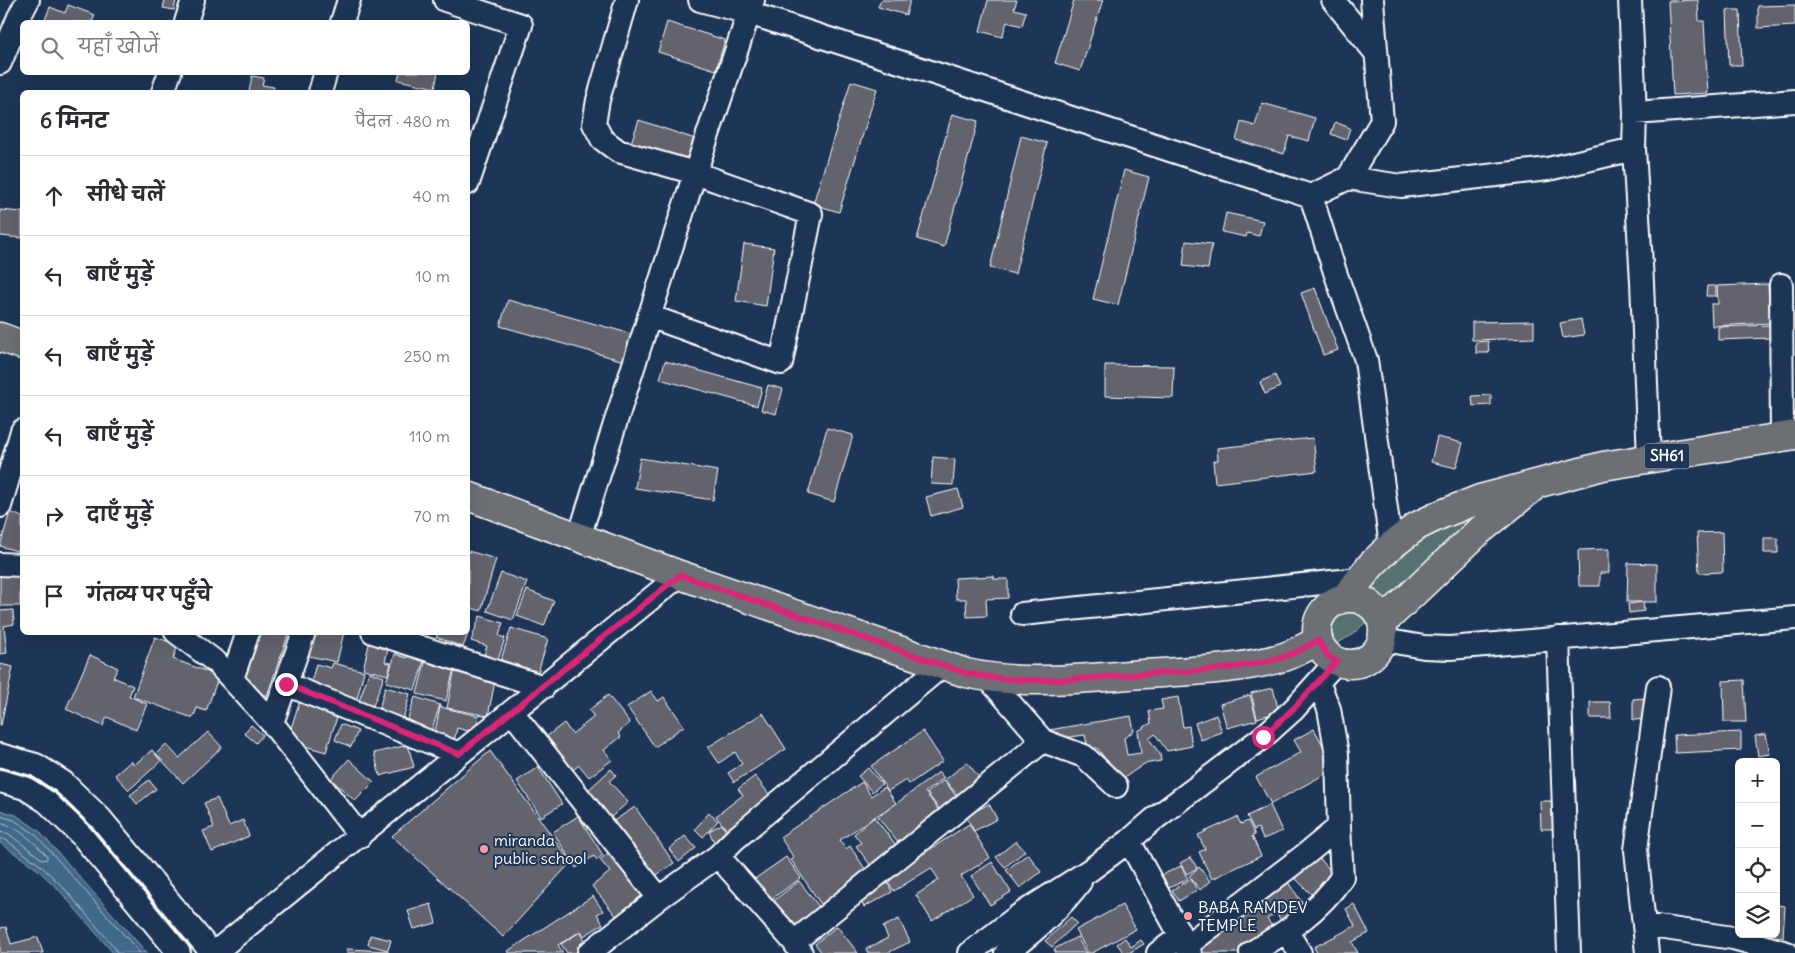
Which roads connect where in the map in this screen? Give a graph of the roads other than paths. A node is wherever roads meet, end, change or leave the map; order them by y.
1 (28, 0) edge
2 (193, 0) edge
3 (349, 0) edge
4 (445, 0) edge
5 (627, 0) edge
6 (700, 0) edge
7 (1333, 0) edge
8 (1372, 0) edge
9 (1630, 0) edge
10 (751, 7) edge
11 (187, 20) edge
12 (343, 20) edge
13 (1376, 53) junction
14 (0, 62) edge
15 (169, 75) edge
16 (325, 75) edge
17 (164, 90) edge
18 (321, 90) edge
19 (1795, 101) edge
20 (1635, 113) junction
21 (1634, 149) junction
22 (695, 173) junction
23 (470, 178) edge
24 (1348, 178) junction
25 (1311, 196) junction
26 (1781, 285) dead end
27 (649, 316) junction
28 (0, 338) edge
29 (20, 344) edge
30 (1789, 436) edge
31 (20, 438) edge
32 (1649, 459) junction
33 (1540, 482) junction
34 (470, 497) edge
35 (0, 506) edge
36 (579, 538) junction
37 (1391, 546) junction
38 (0, 564) edge
39 (20, 566) edge
40 (680, 575) junction
41 (1353, 589) junction
42 (1022, 614) dead end
43 (1795, 618) edge
44 (1383, 631) junction
45 (247, 635) edge
46 (303, 635) edge
47 (382, 635) edge
48 (186, 636) edge
49 (1558, 638) junction
50 (1318, 640) junction
51 (1337, 661) junction
52 (944, 664) junction
53 (988, 678) junction
54 (232, 679) junction
55 (1318, 682) junction
56 (286, 684) junction
57 (544, 687) junction
58 (1658, 687) dead end
59 (512, 712) junction
60 (272, 723) junction
61 (1043, 741) junction
62 (459, 754) junction
63 (0, 755) edge
64 (0, 781) edge
65 (1116, 786) dead end
66 (1339, 826) junction
67 (360, 836) junction
68 (1129, 841) junction
69 (718, 856) junction
70 (1090, 870) junction
71 (659, 898) junction
72 (1644, 926) junction
73 (1286, 931) junction
74 (1186, 945) edge
75 (798, 947) edge
76 (598, 950) edge
77 (179, 953) edge
78 (213, 953) edge
79 (970, 953) edge
80 (1006, 953) edge
81 (1158, 953) edge
82 (1251, 953) edge
83 (1300, 953) edge
84 (1569, 953) edge
85 (1648, 953) edge
86 (1787, 953) edge

1 - 14 street
2 - 11 street
3 - 12 street
4 - 23 street
5 - 22 street
6 - 10 street
7 - 13 street
8 - 13 street
9 - 20 street
10 - 22 street
10 - 25 street
13 - 24 street
15 - 17 street
16 - 18 street
19 - 20 street
20 - 21 street
21 - 24 street
21 - 32 street
22 - 27 street
22 - 27 street
24 - 25 street
25 - 37 street
26 - 30 street
27 - 36 street
28 - 29 main road
30 - 32 main road, SH61
31 - 35 street
32 - 33 main road, SH61
33 - 37 main road, SH61
33 - 44 main road, SH61
34 - 36 main road
36 - 40 main road
37 - 41 main road, SH61
38 - 39 street
40 - 52 main road
40 - 57 street
41 - 42 street
41 - 44 main road
41 - 50 main road, SH61
43 - 49 street
44 - 49 street
44 - 51 main road, SH61
45 - 54 street
46 - 56 street
47 - 57 street
48 - 54 street
49 - 84 street
50 - 51 main road
50 - 53 main road
51 - 55 street
52 - 53 main road
52 - 69 street
53 - 61 street
54 - 60 street
55 - 66 street
55 - 68 street
56 - 60 street
56 - 62 street
57 - 59 street
58 - 72 street
59 - 62 street
59 - 71 street
60 - 67 street
61 - 65 street
61 - 75 street
62 - 67 street
63 - 78 street
64 - 77 street
66 - 73 street
66 - 74 street
67 - 78 street
68 - 70 street
68 - 74 street
69 - 71 street
69 - 75 street
70 - 79 street
70 - 80 street
71 - 76 street
72 - 85 street
72 - 86 street
73 - 82 street
73 - 83 street
74 - 81 street

